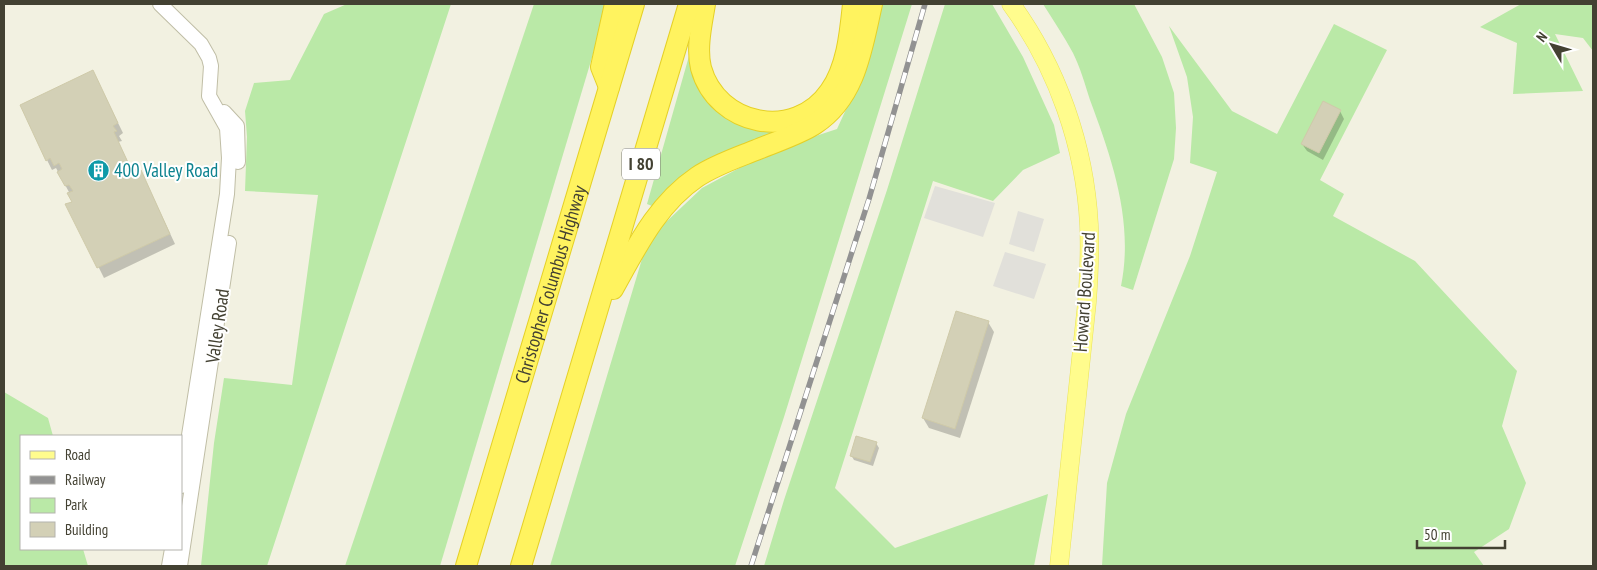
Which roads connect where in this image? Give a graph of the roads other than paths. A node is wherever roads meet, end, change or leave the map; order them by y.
1 (160, 4) edge
2 (615, 4) edge
3 (634, 4) edge
4 (689, 4) edge
5 (706, 4) edge
6 (852, 4) edge
7 (872, 4) edge
8 (1011, 4) edge
9 (609, 87) junction
10 (209, 96) junction
11 (594, 325) junction
12 (182, 480) edge
13 (172, 550) edge
14 (169, 566) edge
15 (180, 566) edge
16 (466, 566) edge
17 (521, 566) edge
18 (1059, 566) edge

1 - 10 street
2 - 9 highway
3 - 9 highway, Christopher Columbus Highway
4 - 11 highway, I 80
5 - 6 highway
7 - 11 highway
8 - 18 main road, Howard Boulevard
9 - 16 highway, Christopher Columbus Highway
10 - 12 street, Valley Road
10 - 15 street, Valley Road
11 - 17 highway, I 80
13 - 14 street

